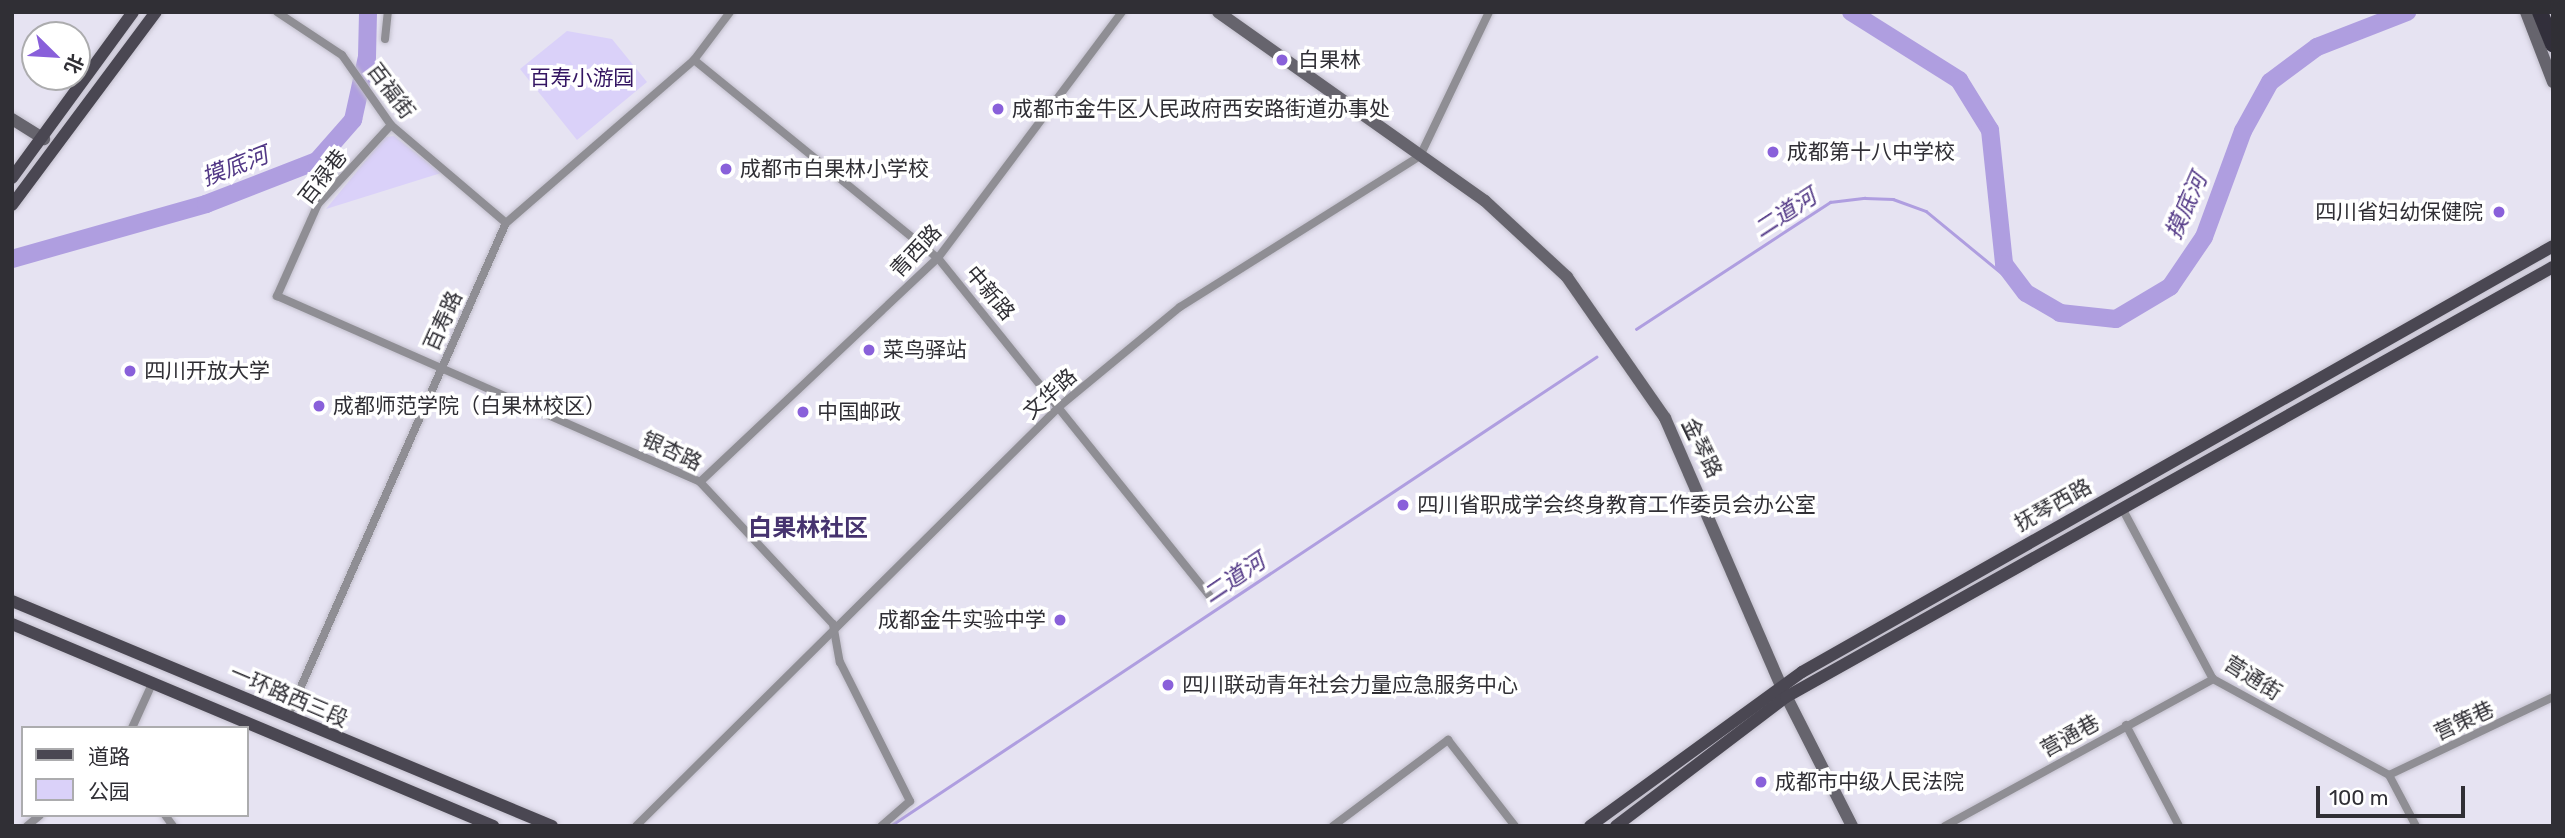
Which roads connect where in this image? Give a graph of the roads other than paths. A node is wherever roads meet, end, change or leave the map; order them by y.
1 (133, 12) edge
2 (156, 12) edge
3 (277, 12) edge
4 (388, 12) edge
5 (730, 12) edge
6 (1122, 12) edge
7 (1218, 12) edge
8 (1489, 12) edge
9 (2526, 12) edge
10 (2540, 12) edge
11 (385, 39) dead end
12 (2553, 44) edge
13 (694, 60) junction
14 (2553, 82) edge
15 (12, 119) edge
16 (391, 125) junction
17 (44, 139) junction
18 (1420, 156) junction
19 (12, 178) edge
20 (15, 204) edge
21 (506, 223) junction
22 (2553, 246) edge
23 (938, 258) junction
24 (2553, 267) edge
25 (277, 296) joint
26 (442, 368) junction
27 (1061, 405) junction
28 (700, 482) junction
29 (2123, 510) junction
30 (1211, 597) dead end
31 (14, 602) edge
32 (12, 624) edge
33 (833, 624) junction
34 (2213, 678) junction
35 (152, 684) junction
36 (1784, 691) junction
37 (2553, 697) edge
38 (288, 716) junction
39 (2126, 725) junction
40 (133, 726) edge
41 (2389, 775) junction
42 (493, 826) edge
43 (552, 826) edge
44 (636, 826) edge
45 (881, 826) edge
46 (1333, 826) edge
47 (1515, 826) edge
48 (1590, 826) edge
49 (1616, 826) edge
50 (1852, 826) edge
51 (1945, 826) edge
52 (2179, 826) edge
53 (2416, 826) edge

1 - 17 main road
2 - 20 main road
3 - 16 street, 百福街
4 - 11 street
5 - 13 street, 百寿路
6 - 23 street, 青西路
7 - 18 street, 金琴路
8 - 18 street
9 - 14 street
10 - 12 highway
13 - 21 street, 百寿路
13 - 23 street, 中新路
15 - 17 street
16 - 21 street, 百福街
16 - 25 street, 百禄巷
17 - 19 main road
18 - 27 street, 文华路
18 - 36 street, 金琴路
21 - 26 street, 百寿路
22 - 36 main road, 抚琴西路
23 - 27 street, 中新路
23 - 28 street, 青西路
24 - 29 main road, 抚琴西路
25 - 26 street, 银杏路
26 - 28 street, 银杏路
26 - 38 street, 百寿路
27 - 30 street, 中新路
27 - 33 street, 文华路
28 - 33 street, 银杏路
29 - 34 street, 营通街
29 - 36 main road, 抚琴西路
31 - 38 main road, 一环路西三段
32 - 35 main road, 一环路西三段
33 - 44 street, 文华路
33 - 45 street
34 - 39 street, 营通巷
34 - 41 street, 营通街
35 - 40 street
35 - 42 main road, 一环路西三段
36 - 48 main road, 抚琴西路
36 - 49 main road, 抚琴西路
36 - 50 street, 金琴路
37 - 41 street, 营策巷
38 - 43 main road, 一环路西三段
39 - 51 street, 营通巷
39 - 52 street
41 - 53 street
46 - 47 street

